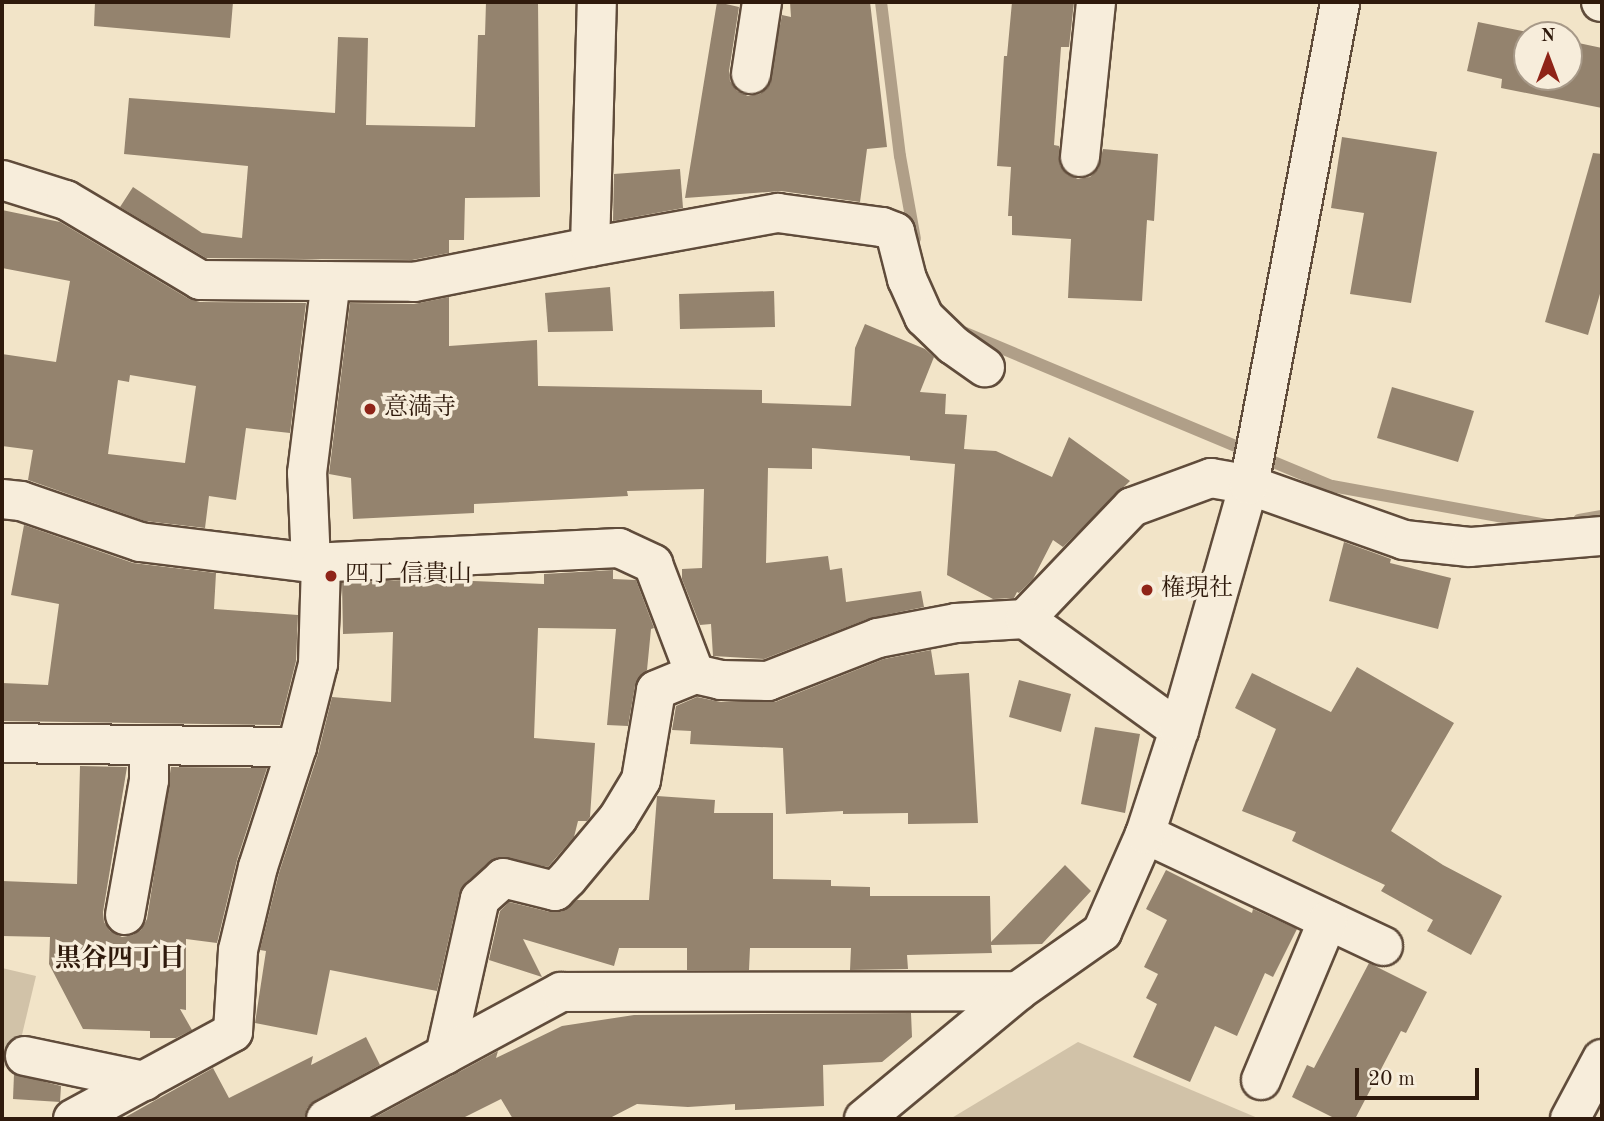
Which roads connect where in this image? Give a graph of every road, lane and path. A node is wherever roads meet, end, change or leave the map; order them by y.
1 (597, 2) edge
2 (762, 2) edge
3 (1096, 2) edge
4 (1340, 2) edge
5 (751, 74) dead end
6 (1080, 157) dead end
7 (2, 180) edge
8 (590, 247) junction
9 (331, 281) junction
10 (985, 367) dead end
11 (1253, 462) junction
12 (2, 499) edge
13 (1602, 536) edge
14 (316, 563) junction
15 (1025, 619) junction
16 (695, 674) junction
17 (1179, 730) junction
18 (2, 743) edge
19 (149, 745) junction
20 (297, 747) junction
21 (1145, 834) junction
22 (125, 915) dead end
23 (1328, 920) junction
24 (1383, 946) dead end
25 (1018, 991) junction
26 (445, 1055) junction
27 (25, 1056) dead end
28 (1602, 1059) edge
29 (1261, 1080) dead end
30 (144, 1081) junction
31 (73, 1119) edge
32 (326, 1119) edge
33 (864, 1119) edge
34 (1570, 1119) edge

1 - 8 street
2 - 5 street
3 - 6 street
4 - 11 street
7 - 9 street
8 - 9 street
8 - 10 street
9 - 14 street
11 - 13 street
11 - 15 street
11 - 17 street
12 - 14 street
14 - 16 street
14 - 20 street
15 - 16 street
15 - 17 street
16 - 26 street
17 - 21 street
18 - 19 street
19 - 20 street
19 - 22 street
20 - 30 street
21 - 23 street
21 - 25 street
23 - 24 street
23 - 29 street
25 - 26 street
25 - 33 street
26 - 32 street
27 - 30 street
28 - 34 street
30 - 31 street

